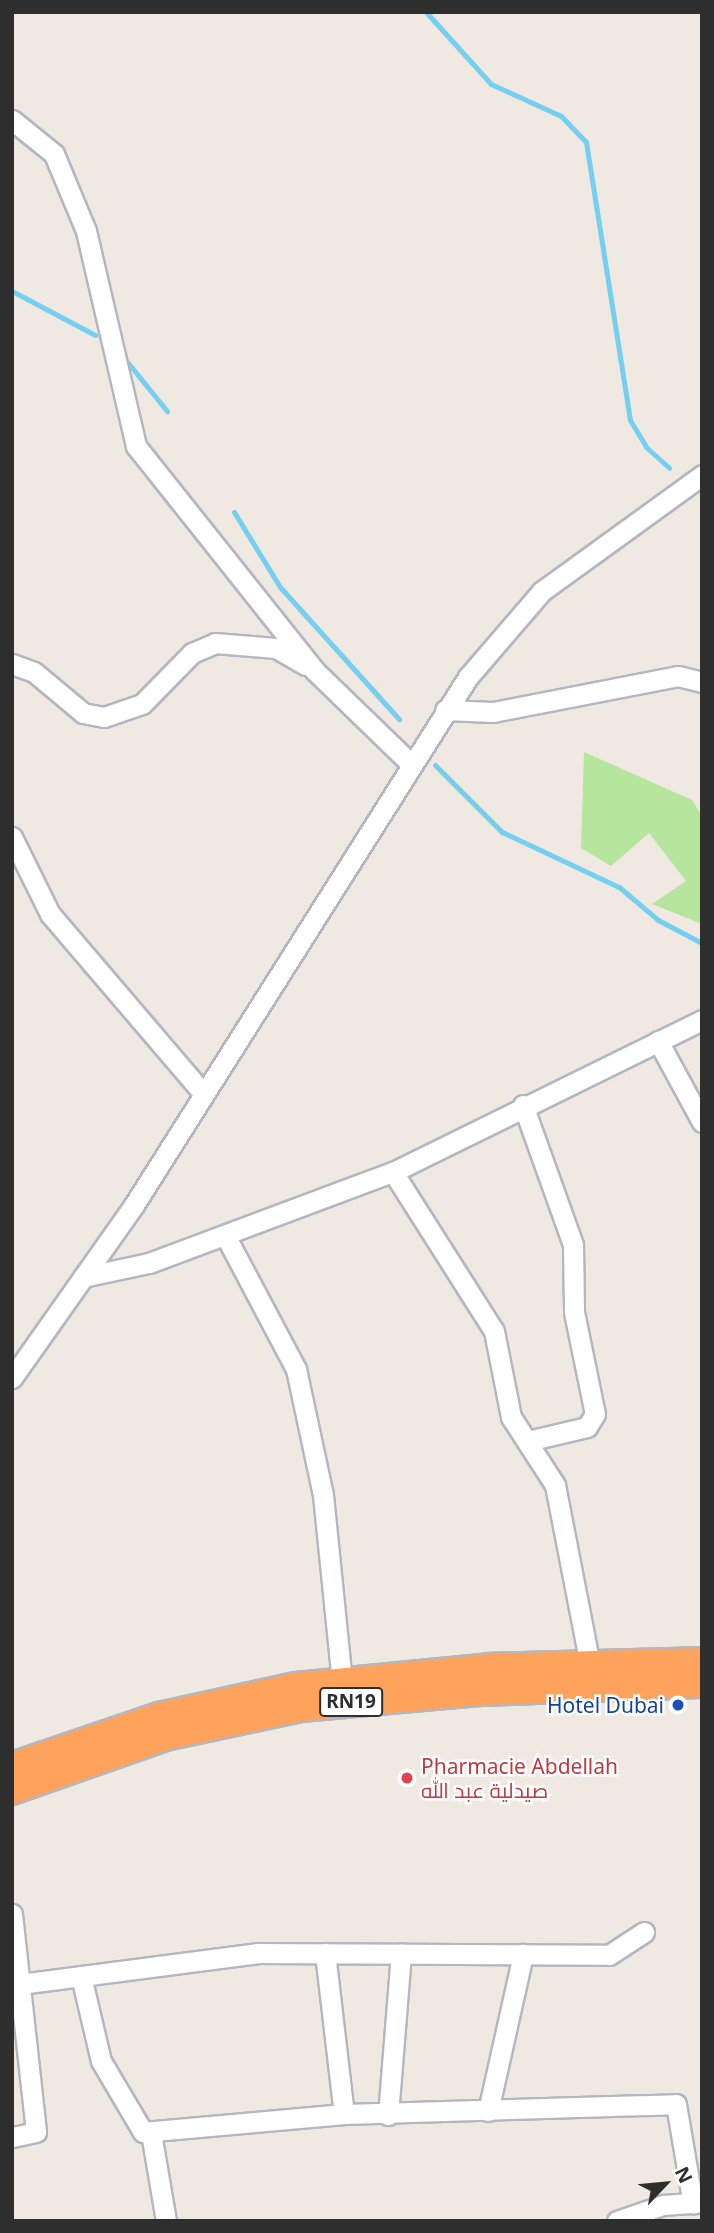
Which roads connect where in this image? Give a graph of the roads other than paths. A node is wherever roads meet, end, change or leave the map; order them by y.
1 (12, 120) edge
2 (702, 475) edge
3 (12, 664) edge
4 (314, 670) junction
5 (702, 682) edge
6 (445, 710) junction
7 (409, 762) junction
8 (12, 837) edge
9 (702, 1020) edge
10 (658, 1041) junction
11 (203, 1093) junction
12 (523, 1105) junction
13 (702, 1122) edge
14 (393, 1172) junction
15 (225, 1235) junction
16 (83, 1277) junction
17 (12, 1378) edge
18 (528, 1441) junction
19 (702, 1661) edge
20 (593, 1676) junction
21 (702, 1684) edge
22 (343, 1691) junction
23 (12, 1766) edge
24 (12, 1791) edge
25 (12, 1914) edge
26 (644, 1932) dead end
27 (325, 1953) junction
28 (401, 1954) junction
29 (523, 1954) junction
30 (81, 1976) junction
31 (18, 1985) edge
32 (488, 2111) junction
33 (344, 2114) junction
34 (388, 2115) junction
35 (151, 2133) junction
36 (12, 2137) edge
37 (697, 2203) edge
38 (662, 2213) edge
39 (166, 2221) edge
40 (617, 2221) edge

1 - 4 street
2 - 6 street
3 - 4 street
4 - 7 street
5 - 6 street
6 - 7 street
7 - 11 street
8 - 11 street
9 - 10 street
10 - 12 street
10 - 13 street
11 - 16 street
12 - 14 street
12 - 18 street
14 - 15 street
14 - 18 street
15 - 16 street
15 - 22 street
16 - 17 street
18 - 20 street
19 - 20 highway, RN19
20 - 21 highway, RN19
20 - 22 highway, RN19
22 - 23 highway, RN19
22 - 24 highway, RN19
25 - 31 street
26 - 29 street
27 - 28 street
27 - 30 street
27 - 33 street
28 - 29 street
28 - 34 street
29 - 32 street
30 - 31 street
30 - 35 street
31 - 36 street
32 - 34 street
32 - 37 street
33 - 34 street
33 - 35 street
35 - 39 street
37 - 38 street
38 - 40 street

